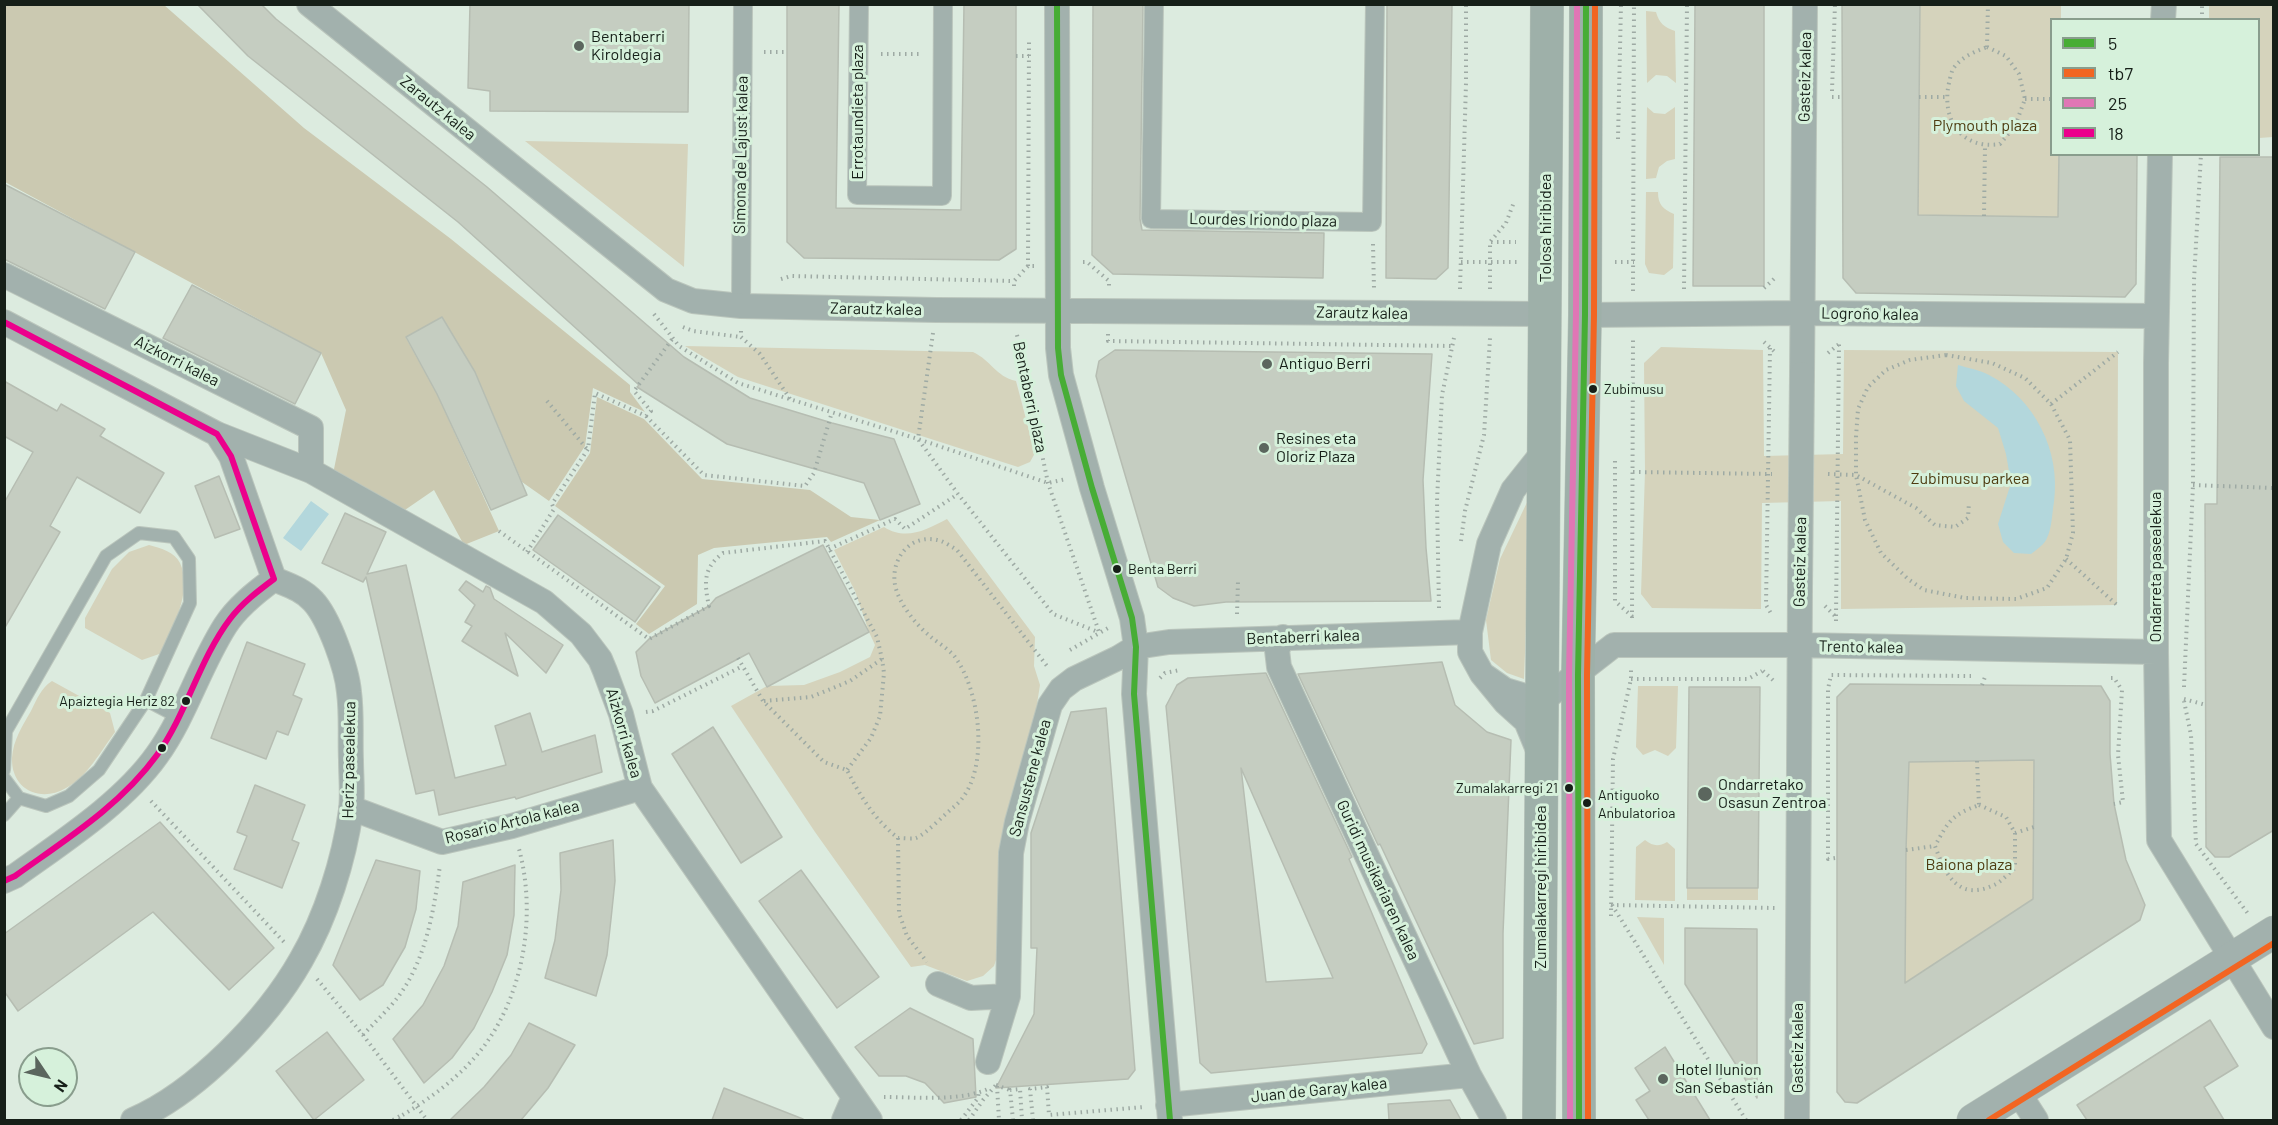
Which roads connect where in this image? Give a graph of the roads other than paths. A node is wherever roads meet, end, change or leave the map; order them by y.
1 (309, 4) edge
2 (743, 4) edge
3 (859, 4) edge
4 (943, 4) edge
5 (1057, 4) edge
6 (1154, 4) edge
7 (1375, 4) edge
8 (1547, 4) edge
9 (1586, 4) edge
10 (1805, 4) edge
11 (2160, 156) edge
12 (4, 275) edge
13 (740, 298) junction
14 (1059, 310) junction
15 (1802, 313) junction
16 (1545, 314) junction
17 (1600, 315) junction
18 (2156, 316) junction
19 (4, 322) edge
20 (217, 434) junction
21 (1544, 451) junction
22 (311, 471) junction
23 (274, 579) junction
24 (1470, 632) junction
25 (1283, 637) junction
26 (1788, 645) junction
27 (1136, 647) junction
28 (2156, 652) junction
29 (1542, 654) joint
30 (1482, 674) junction
31 (1578, 675) junction
32 (147, 700) junction
33 (1542, 701) junction
34 (178, 717) junction
35 (1542, 759) junction
36 (4, 770) edge
37 (4, 778) edge
38 (640, 788) junction
39 (19, 798) junction
40 (351, 808) junction
41 (4, 815) edge
42 (4, 880) edge
43 (2270, 934) edge
44 (2230, 959) junction
45 (938, 984) road end
46 (1008, 996) junction
47 (2274, 1027) edge
48 (988, 1062) road end
49 (1469, 1075) junction
50 (2018, 1092) junction
51 (854, 1097) junction
52 (1169, 1113) edge
53 (133, 1120) edge
54 (844, 1120) edge
55 (870, 1120) edge
56 (1494, 1120) edge
57 (1539, 1120) edge
58 (1579, 1120) edge
59 (1797, 1120) edge
60 (1973, 1120) edge
61 (2036, 1120) edge

1 - 13 street, Zarautz kalea
2 - 13 street, Simona de Lajust kalea
3 - 4 street, Errotaundieta plaza
5 - 14 street
6 - 7 street, Lourdes Iriondo plaza
8 - 16 main road, Tolosa hiribidea
9 - 17 main road
10 - 15 street, Gasteiz kalea
11 - 18 street, Ondarreta pasealekua
12 - 22 street, Aizkorri kalea
13 - 14 street, Zarautz kalea
14 - 16 street, Zarautz kalea
14 - 27 street
15 - 17 street, Logroño kalea
15 - 18 street, Logroño kalea
15 - 26 street, Gasteiz kalea, bridge
16 - 21 main road, Tolosa hiribidea
17 - 31 main road
18 - 28 street, Ondarreta pasealekua
19 - 20 street, Aizkorri kalea
20 - 22 street, Aizkorri kalea
20 - 23 street
21 - 24 street
21 - 29 main road, Tolosa hiribidea
22 - 38 street, Aizkorri kalea
23 - 34 street
23 - 40 street, Heriz pasealekua
24 - 25 street, Bentaberri kalea
24 - 30 street
25 - 27 street, Bentaberri kalea
25 - 49 street, Guridi musikariaren kalea
26 - 28 street, Trento kalea
26 - 31 street, Trento kalea
26 - 59 street, Gasteiz kalea
27 - 46 street, Sansustene kalea
27 - 52 street
28 - 44 street, Ondarreta pasealekua
29 - 33 main road, Zumalakarregi hiribidea
30 - 33 street
30 - 35 street
31 - 33 street, Trento kalea
31 - 58 main road
32 - 34 lane
32 - 36 lane
32 - 39 lane
33 - 35 main road, Zumalakarregi hiribidea
34 - 42 street
35 - 57 main road, Zumalakarregi hiribidea
37 - 39 lane
38 - 40 street, Rosario Artola kalea
38 - 51 street, Aizkorri kalea
39 - 41 lane
40 - 53 street, Heriz pasealekua
43 - 44 street
44 - 47 street, Ondarreta pasealekua
44 - 50 street
45 - 46 street
46 - 48 street, Sansustene kalea
49 - 52 street, Juan de Garay kalea
49 - 56 street, Guridi musikariaren kalea
50 - 60 street
50 - 61 street
51 - 54 street
51 - 55 street, Aizkorri kalea

